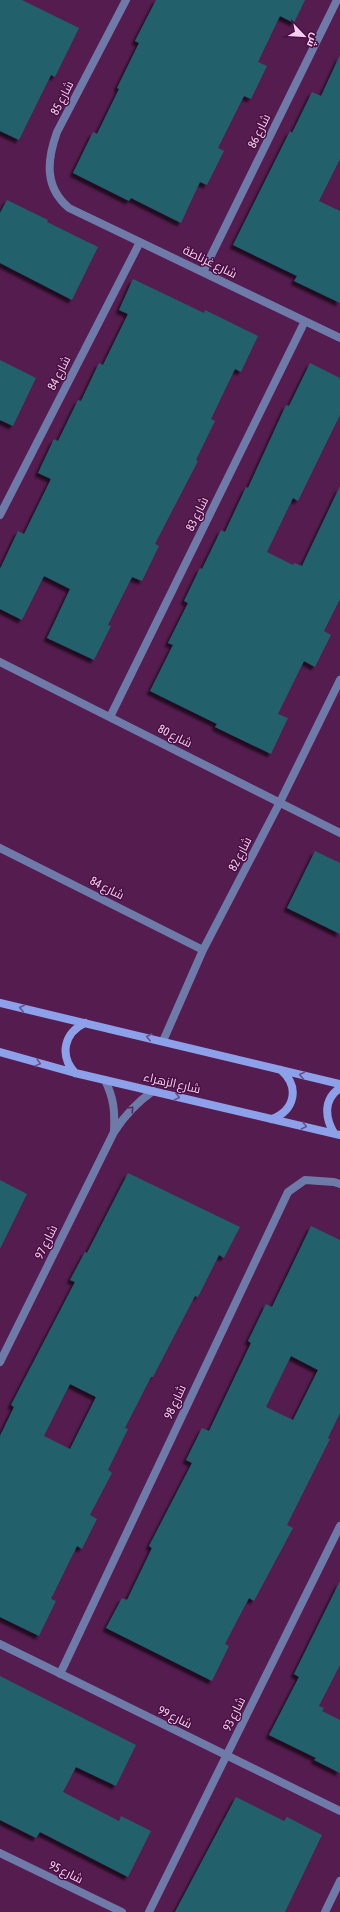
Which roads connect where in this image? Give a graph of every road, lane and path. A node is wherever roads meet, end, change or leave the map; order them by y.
1 (126, 0) edge
2 (337, 0) edge
3 (69, 208) joint
4 (140, 242) junction
5 (203, 272) junction
6 (305, 321) junction
7 (340, 338) edge
8 (0, 515) edge
9 (0, 662) edge
10 (340, 680) edge
11 (110, 717) junction
12 (280, 802) junction
13 (340, 832) edge
14 (0, 848) edge
15 (204, 950) junction
16 (0, 1003) edge
17 (85, 1023) junction
18 (163, 1040) junction
19 (0, 1052) edge
20 (281, 1070) junction
21 (75, 1073) junction
22 (105, 1080) junction
23 (340, 1084) edge
24 (340, 1088) edge
25 (153, 1091) junction
26 (272, 1119) junction
27 (114, 1132) junction
28 (337, 1134) edge
29 (340, 1184) edge
30 (0, 1362) edge
31 (340, 1526) edge
32 (0, 1644) edge
33 (60, 1674) junction
34 (227, 1755) junction
35 (340, 1811) edge
36 (0, 1853) edge
37 (340, 1881) edge
38 (122, 1912) edge
39 (149, 1912) edge
40 (325, 1912) edge

1 - 3 street, شارع 85
2 - 5 street, شارع 86
3 - 4 street, شارع غرناطة
4 - 5 street, شارع غرناطة
4 - 8 street, شارع 84
5 - 6 street, شارع غرناطة
6 - 7 street, شارع غرناطة
6 - 11 street, شارع 83
9 - 11 street, شارع 80
10 - 12 street, شارع 82
11 - 12 street, شارع 80
12 - 13 street, شارع 80
12 - 15 street, شارع 82
14 - 15 street, شارع 84
15 - 18 street, شارع 82
17 -> 16 street
18 -> 17 street
17 - 21 street
18 - 20 street
19 -> 21 street, شارع الزهراء
23 -> 20 street
20 - 26 street
21 - 22 street, شارع الزهراء
22 - 25 street, شارع الزهراء
22 - 27 street, شارع 97
24 - 28 street
25 -> 26 street, شارع الزهراء
27 -> 25 street, شارع 97
26 -> 28 street, شارع الزهراء
27 - 30 street, شارع 97
29 - 33 street, شارع 98
31 - 34 street, شارع 93
32 - 33 street, شارع 99
33 - 34 street, شارع 99
34 - 35 street, شارع 99
34 - 39 street, شارع 93
36 - 38 street, شارع 95
37 - 40 street

